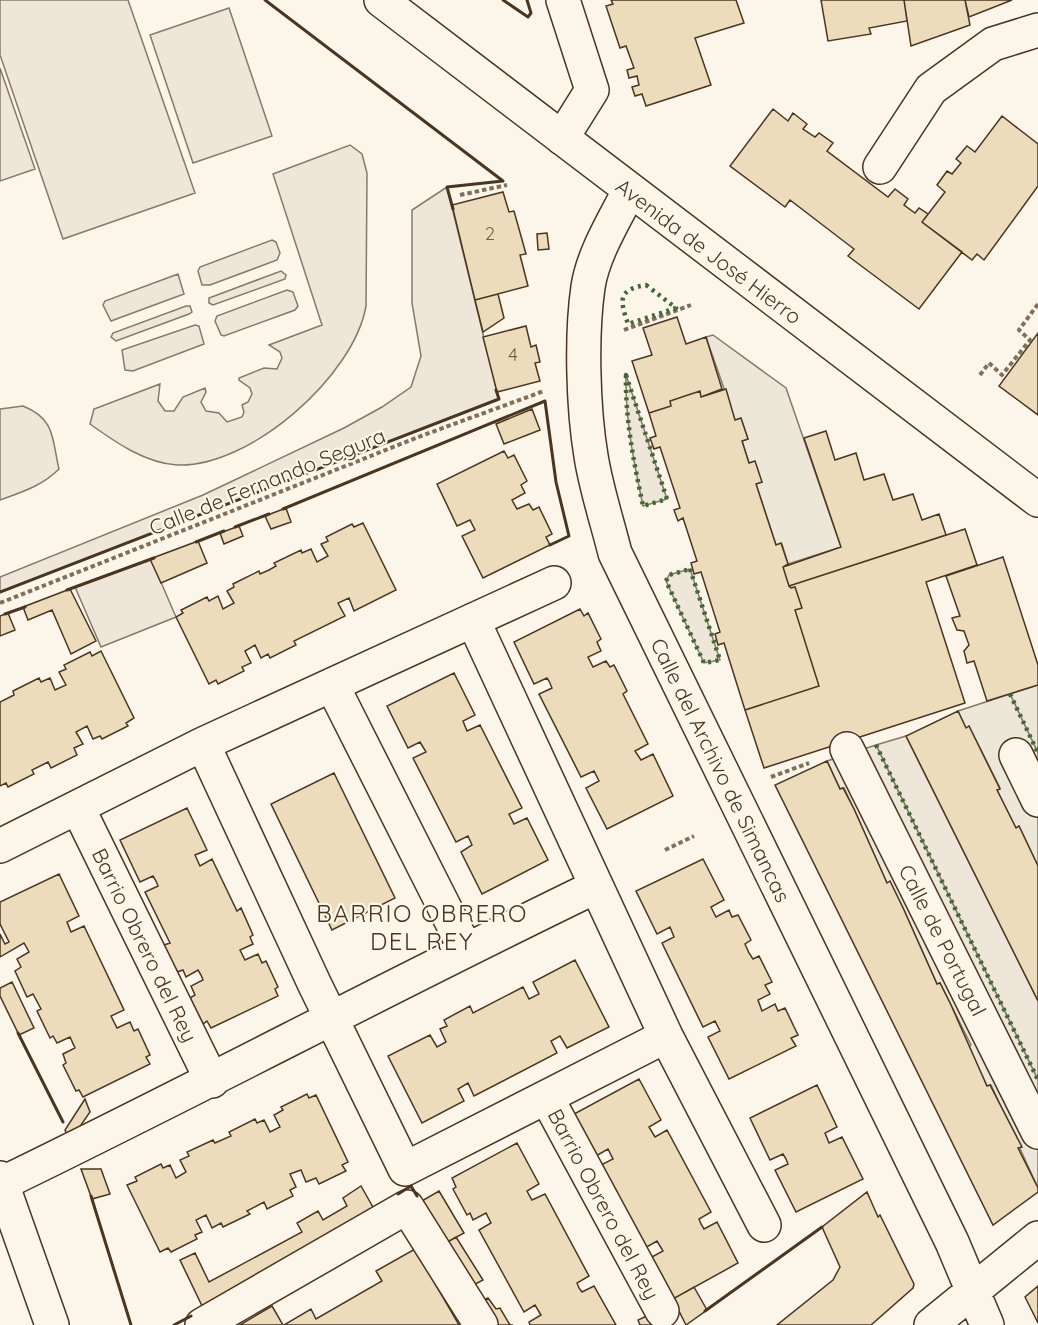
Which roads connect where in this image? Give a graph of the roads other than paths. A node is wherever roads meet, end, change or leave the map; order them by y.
1 (381, 0) edge
2 (563, 0) edge
3 (1038, 30) edge
4 (561, 138) junction
5 (880, 167) dead end
6 (629, 191) junction
7 (1038, 500) edge
8 (554, 583) dead end
9 (472, 620) junction
10 (332, 685) junction
11 (203, 744) junction
12 (847, 749) road end
13 (1016, 755) dead end
14 (1038, 800) edge
15 (78, 808) junction
16 (0, 846) edge
17 (595, 887) junction
18 (466, 950) junction
19 (332, 1019) junction
20 (666, 1036) junction
21 (212, 1081) junction
22 (547, 1098) junction
23 (1038, 1132) edge
24 (1, 1180) edge
25 (764, 1225) dead end
26 (1038, 1238) edge
27 (972, 1290) junction
28 (662, 1311) dead end
29 (52, 1325) edge
30 (202, 1325) edge
31 (481, 1325) edge
32 (932, 1325) edge
33 (987, 1325) edge

1 - 4 street, Avenida de José Hierro
2 - 4 street
3 - 5 street
4 - 6 street, Avenida de José Hierro
6 - 7 street, Avenida de José Hierro
6 - 27 street, Calle del Archivo de Simancas
8 - 9 street
9 - 10 street
9 - 17 street
10 - 11 street
10 - 18 street
11 - 15 street
11 - 19 street, Barrio Obrero del Rey
12 - 23 street, Calle de Portugal
13 - 14 street
15 - 16 street
15 - 21 street, Barrio Obrero del Rey
17 - 18 street
17 - 20 street
18 - 19 street
19 - 21 street
19 - 22 street, Barrio Obrero del Rey
20 - 22 street, Barrio Obrero del Rey
20 - 25 street
21 - 24 street
22 - 28 street, Barrio Obrero del Rey
24 - 29 street
26 - 27 street
27 - 32 street
27 - 33 street, Calle del Archivo de Simancas
30 - 31 street

